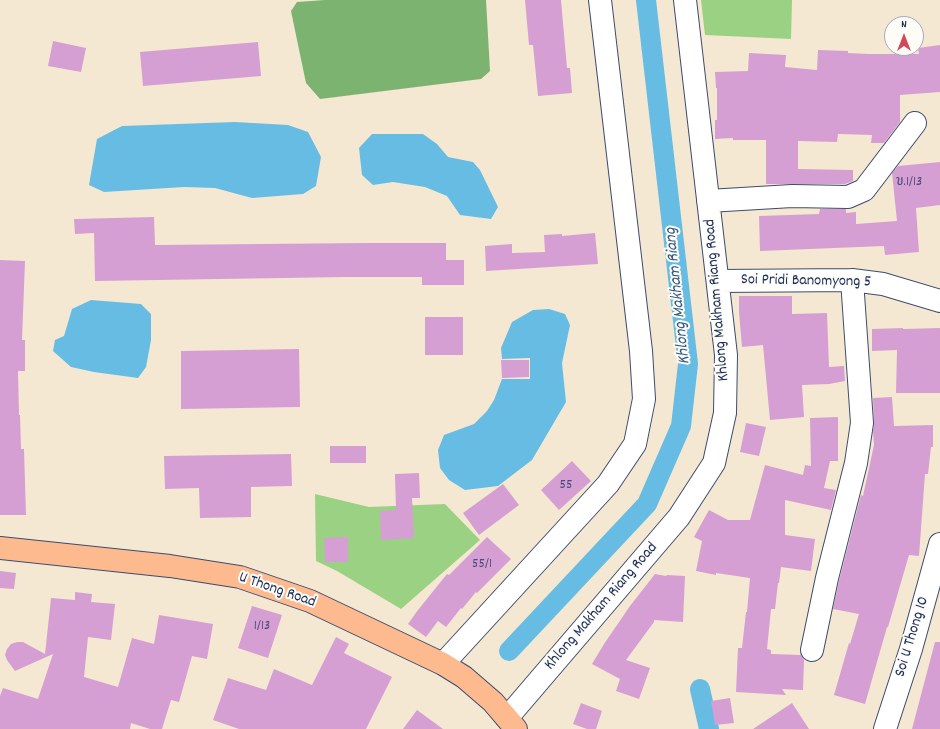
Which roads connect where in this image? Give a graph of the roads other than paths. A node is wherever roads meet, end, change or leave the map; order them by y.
1 (600, 0) edge
2 (685, 0) edge
3 (915, 123) dead end
4 (708, 201) junction
5 (852, 280) junction
6 (718, 282) junction
7 (940, 301) edge
8 (940, 544) edge
9 (0, 548) edge
10 (812, 650) dead end
11 (443, 664) junction
12 (512, 723) edge
13 (885, 729) edge

1 - 11 street
2 - 4 street, Khlong Makham Riang Road
3 - 4 street
4 - 6 street, Khlong Makham Riang Road
5 - 6 street, Soi Pridi Banomyong 5
5 - 7 street, Soi Pridi Banomyong 5
5 - 10 street
6 - 12 street, Khlong Makham Riang Road
8 - 13 street, Soi U Thong 10
9 - 11 main road, U Thong Road
11 - 12 main road, U Thong Road

